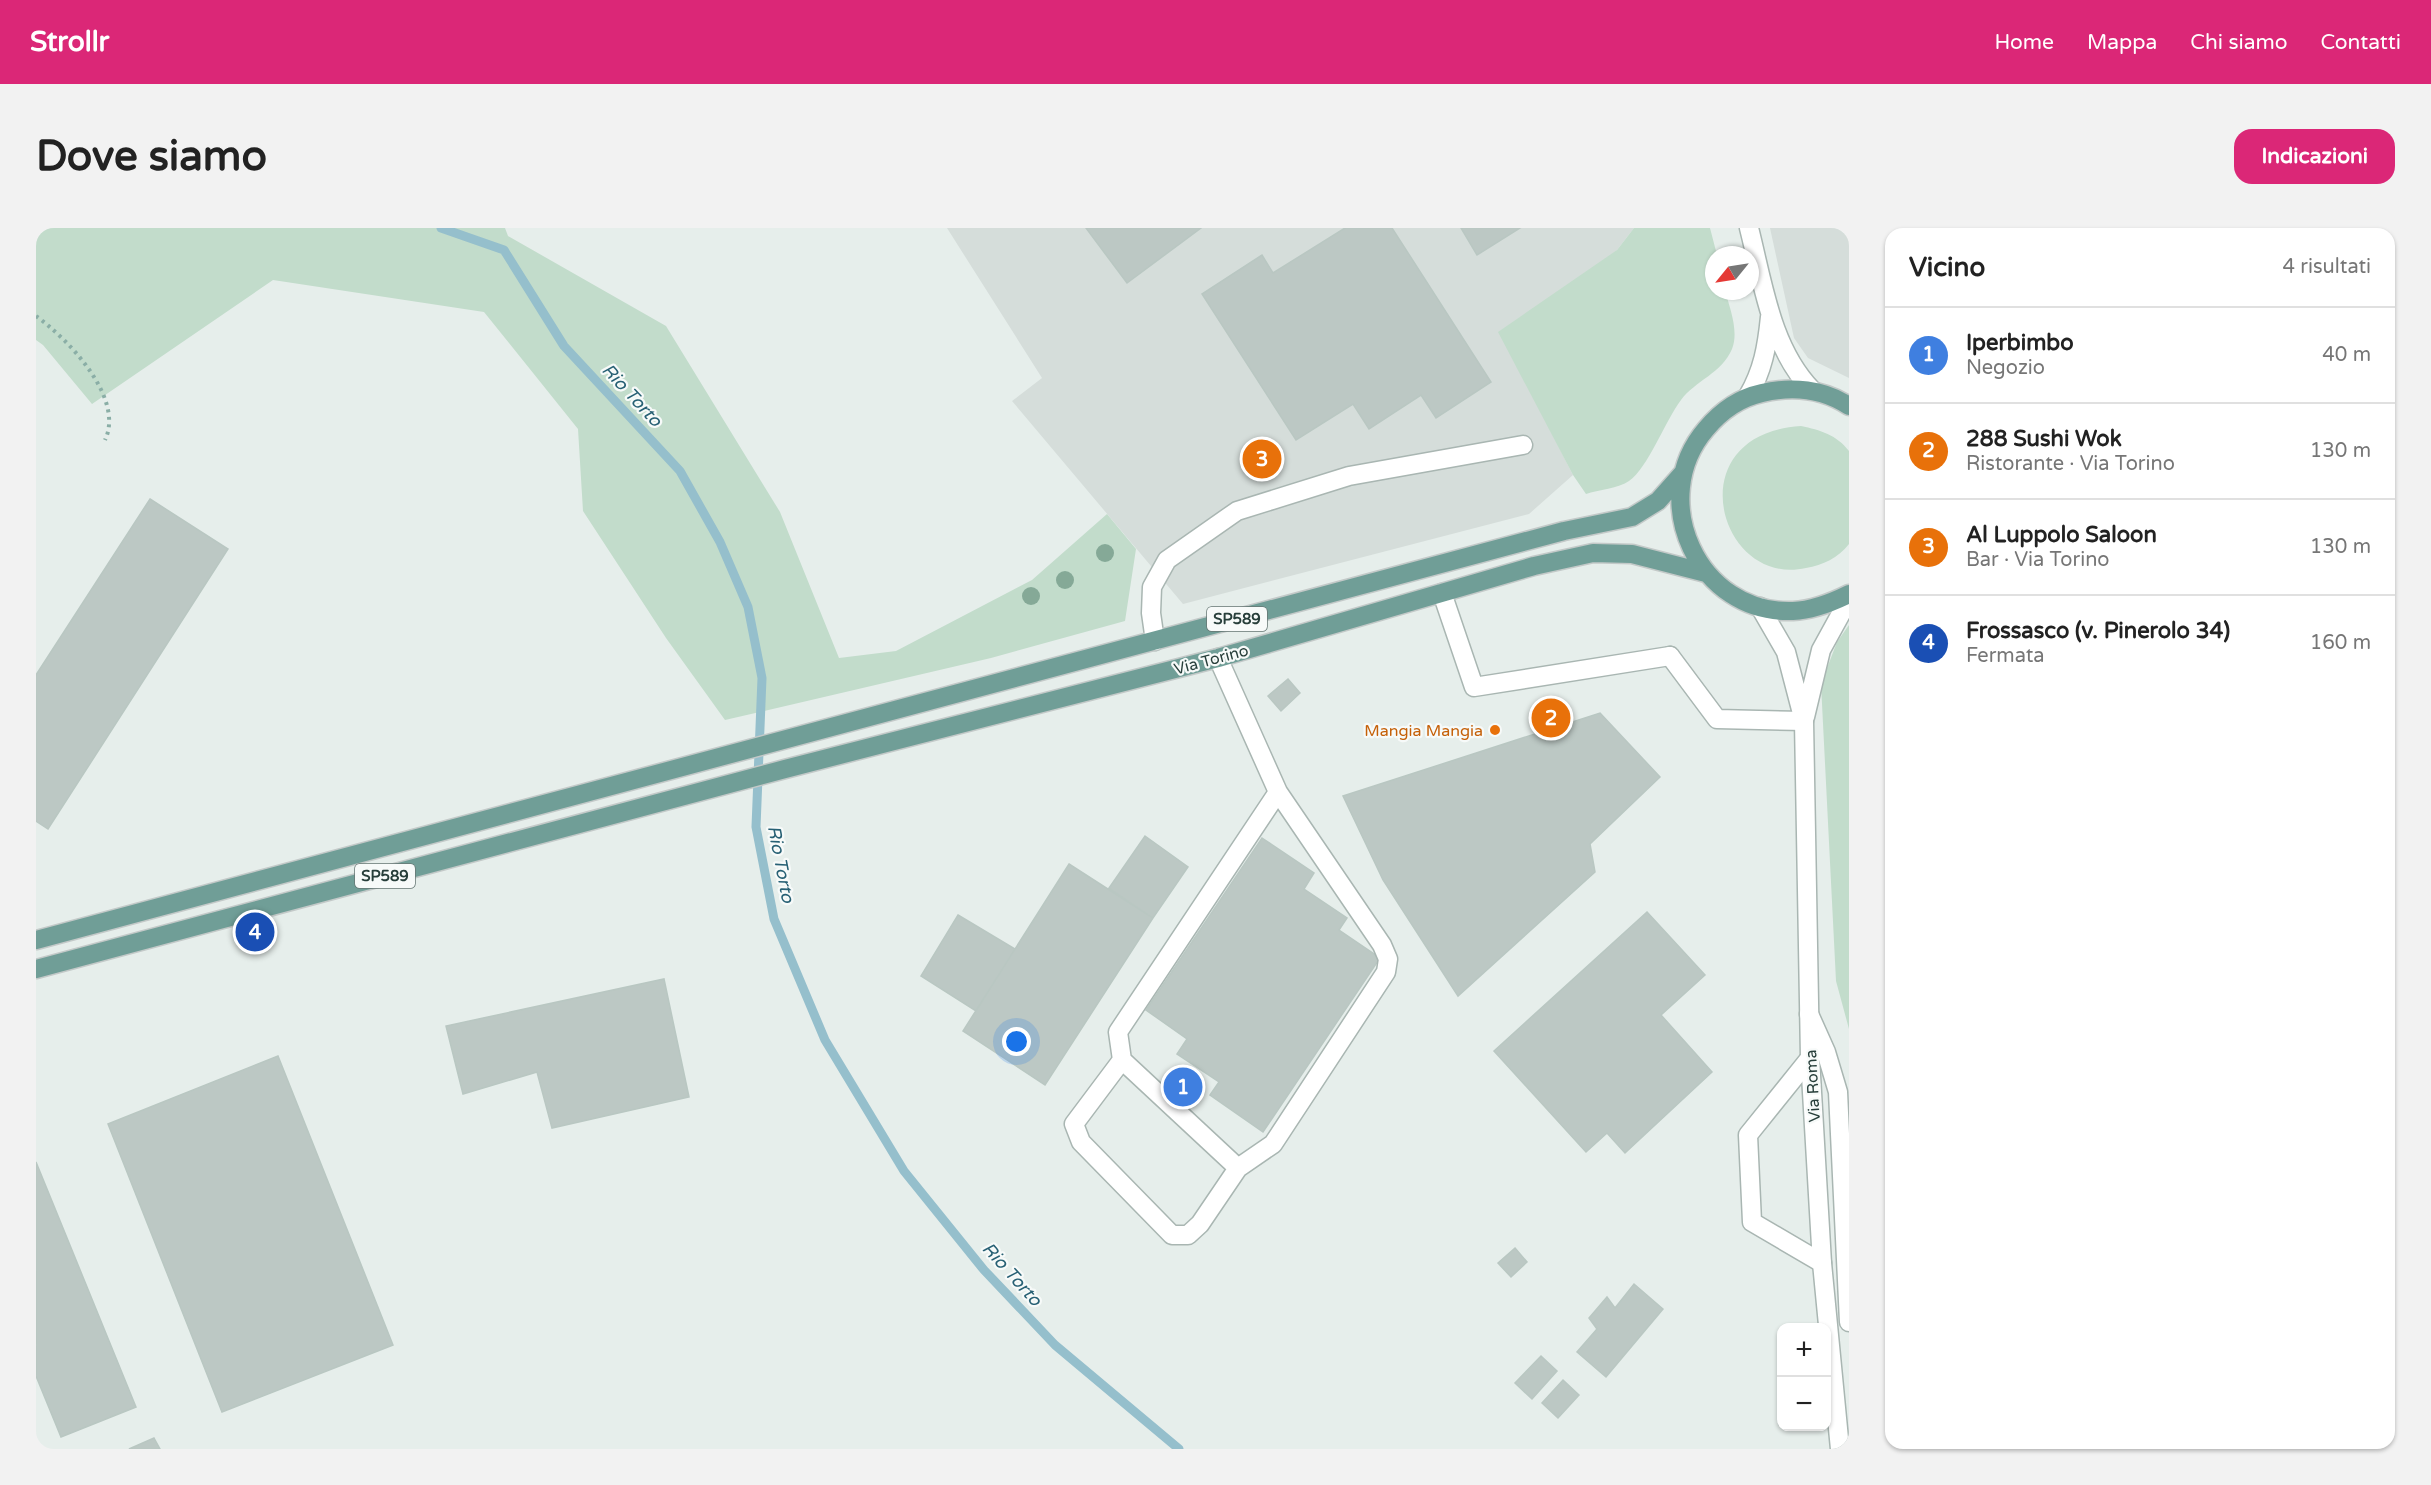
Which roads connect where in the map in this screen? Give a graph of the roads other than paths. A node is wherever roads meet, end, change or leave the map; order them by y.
1 (1749, 228) edge
2 (1771, 313) junction
3 (1812, 390) junction
4 (1748, 396) junction
5 (1849, 406) edge
6 (1523, 445) dead end
7 (1682, 474) junction
8 (1706, 573) junction
9 (1442, 593) junction
10 (1849, 594) edge
11 (1849, 599) edge
12 (1760, 607) junction
13 (1155, 641) junction
14 (1218, 658) junction
15 (1804, 721) junction
16 (1278, 792) junction
17 (36, 940) edge
18 (36, 969) edge
19 (1809, 1014) junction
20 (1810, 1058) junction
21 (1122, 1060) junction
22 (1238, 1168) junction
23 (1822, 1263) junction
24 (1849, 1322) edge
25 (1840, 1449) edge

1 - 2 street
2 - 3 street
2 - 4 street
3 - 4 main road, SP589
3 - 5 main road, SP589
4 - 7 main road, SP589
6 - 13 street
7 - 8 main road, SP589
7 - 13 main road, SP589
8 - 9 main road, Via Torino
8 - 12 main road, SP589
9 - 14 main road, Via Torino
9 - 15 street
10 - 12 main road, SP589
11 - 15 street
12 - 15 street
13 - 17 main road, SP589
14 - 16 street
14 - 18 main road, Via Torino / SP589
15 - 19 street, Via Roma
16 - 21 street
16 - 22 street
19 - 20 street, Via Roma
19 - 24 street
20 - 23 street, Via Roma
20 - 23 street
21 - 22 street
21 - 22 street
23 - 25 street, Via Roma

